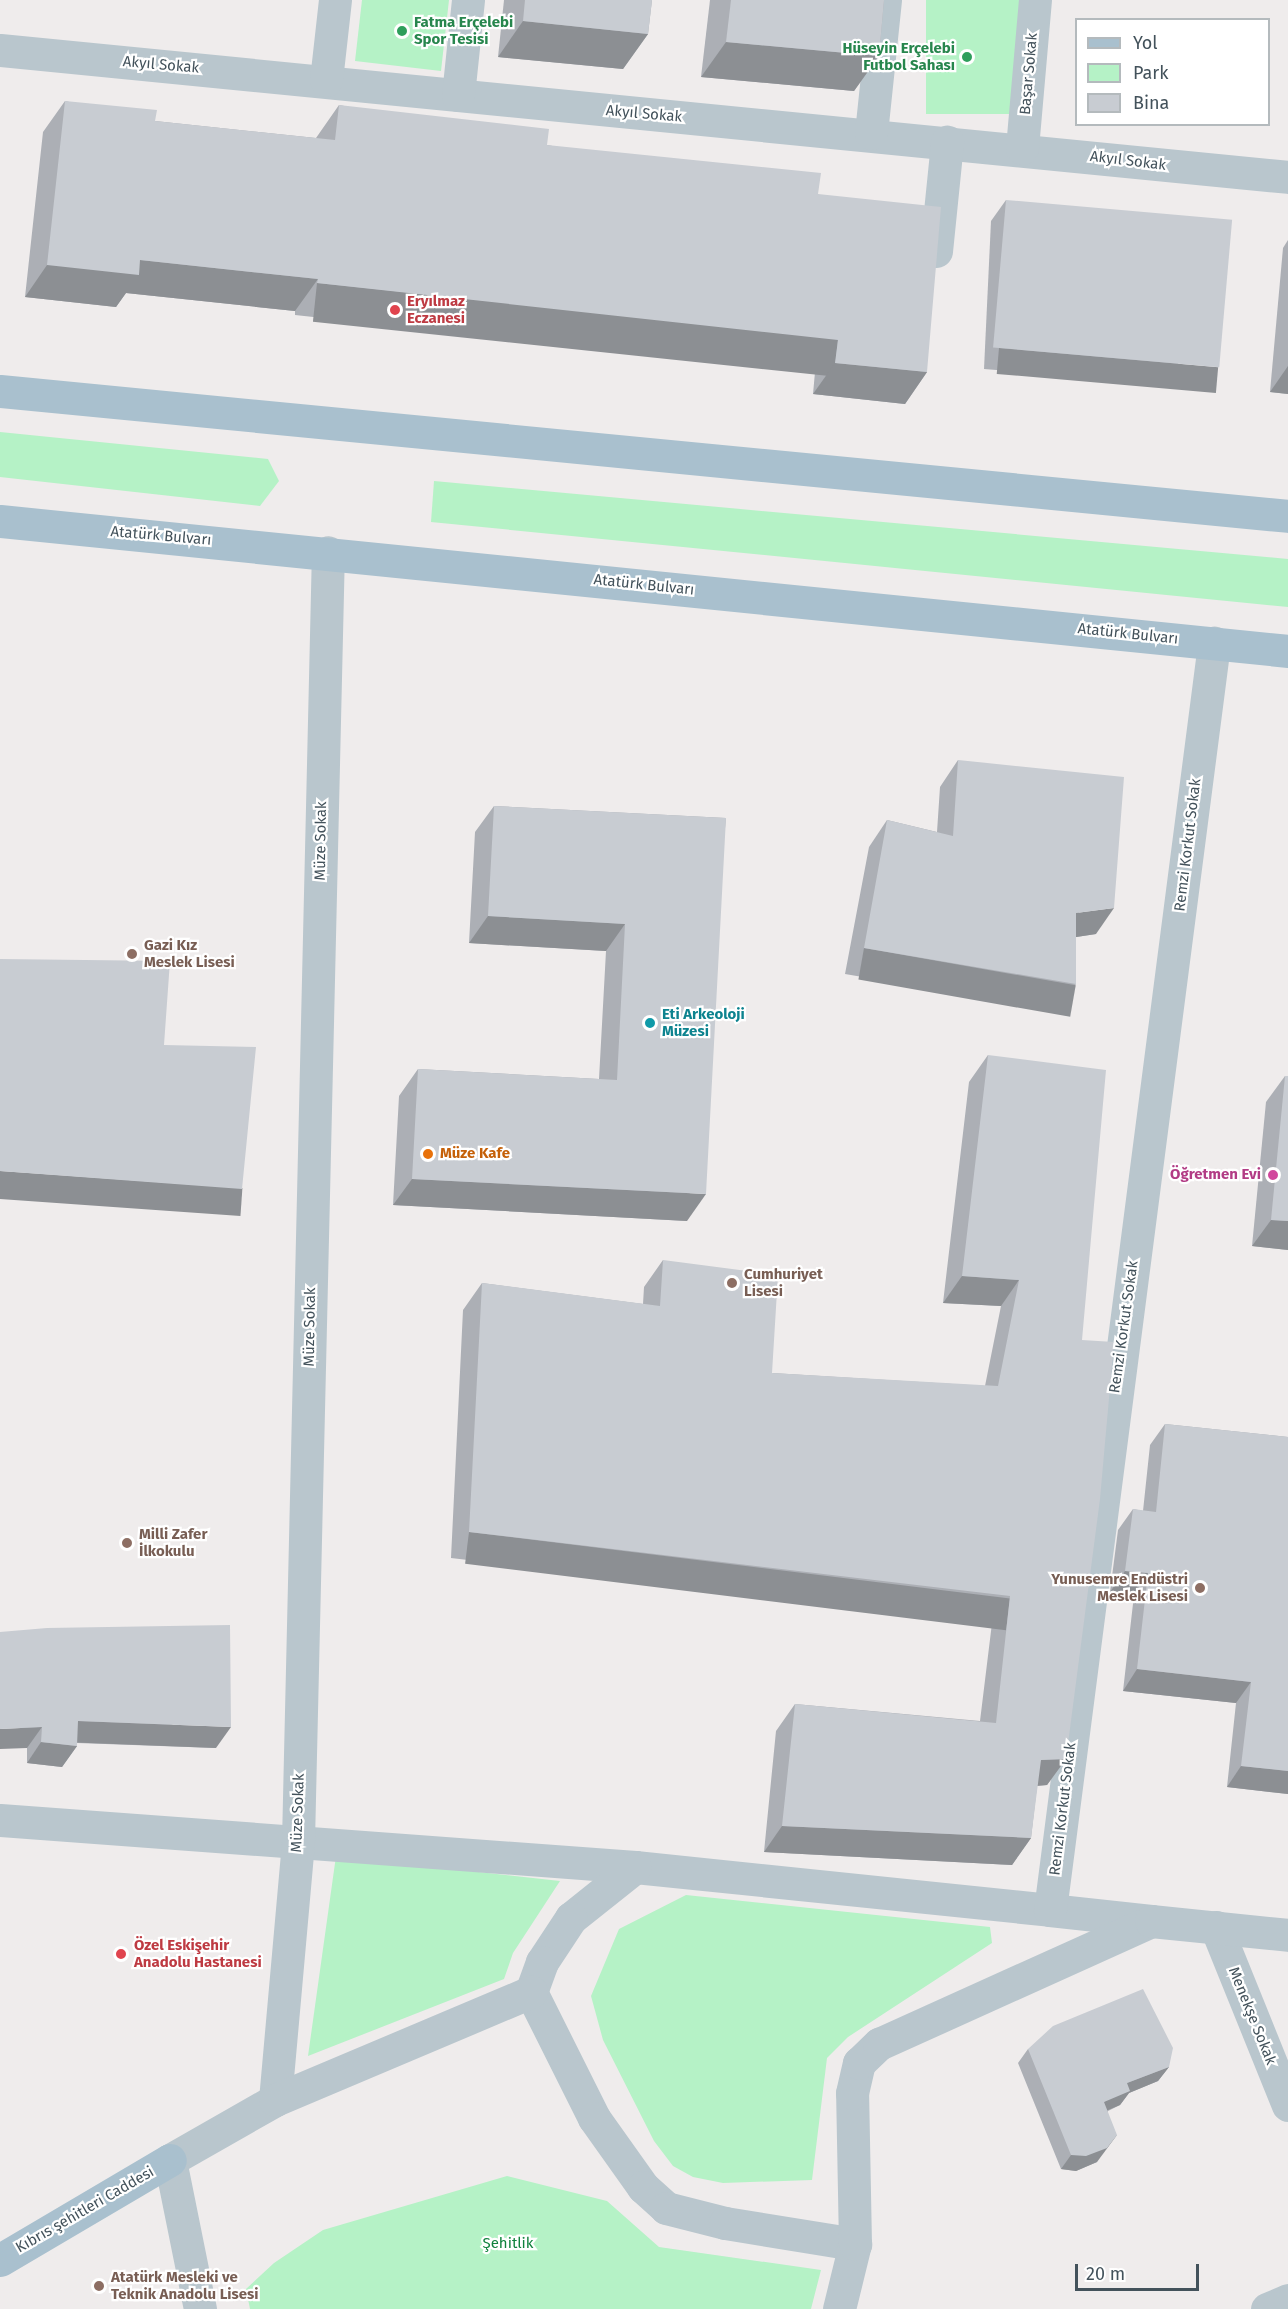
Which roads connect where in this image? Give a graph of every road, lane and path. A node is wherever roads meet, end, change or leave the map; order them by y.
1 (335, 0) edge
2 (468, 0) edge
3 (885, 0) edge
4 (1035, 0) edge
5 (0, 50) edge
6 (326, 80) junction
7 (458, 95) junction
8 (871, 133) junction
9 (946, 142) junction
10 (1022, 148) junction
11 (1288, 177) edge
12 (933, 283) edge
13 (0, 391) edge
14 (1288, 516) edge
15 (0, 521) edge
16 (328, 552) junction
17 (1214, 643) junction
18 (1288, 651) edge
19 (0, 1820) edge
20 (298, 1841) junction
21 (635, 1867) junction
22 (1050, 1910) junction
23 (1151, 1921) junction
24 (1216, 1928) junction
25 (1288, 1935) edge
26 (531, 1992) junction
27 (275, 2100) junction
28 (1288, 2105) edge
29 (170, 2160) junction
30 (855, 2244) junction
31 (0, 2260) edge
32 (1288, 2300) edge
33 (200, 2309) edge
34 (839, 2309) edge
35 (1267, 2309) edge

1 - 6 street
2 - 7 street
3 - 8 street
4 - 10 street, Başar Sokak
5 - 6 street, Akyıl Sokak
6 - 7 street, Akyıl Sokak
7 - 8 street, Akyıl Sokak
8 - 9 street, Akyıl Sokak
9 - 10 street, Akyıl Sokak
9 - 12 street
10 - 11 street, Akyıl Sokak
13 - 14 main road
15 - 16 main road, Atatürk Bulvarı
16 - 17 main road, Atatürk Bulvarı
16 - 20 street, Müze Sokak
17 - 18 main road, Atatürk Bulvarı
17 - 22 street, Remzi Korkut Sokak
19 - 20 street
20 - 21 street
20 - 27 street, Müze Sokak
21 - 22 street
21 - 26 street
22 - 23 street
23 - 24 street
23 - 30 street
24 - 25 street
24 - 28 street, Menekşe Sokak
26 - 27 street
26 - 30 street
27 - 29 street
29 - 31 main road, Kıbrıs şehitleri Caddesi
29 - 33 street
30 - 34 street
32 - 35 street

